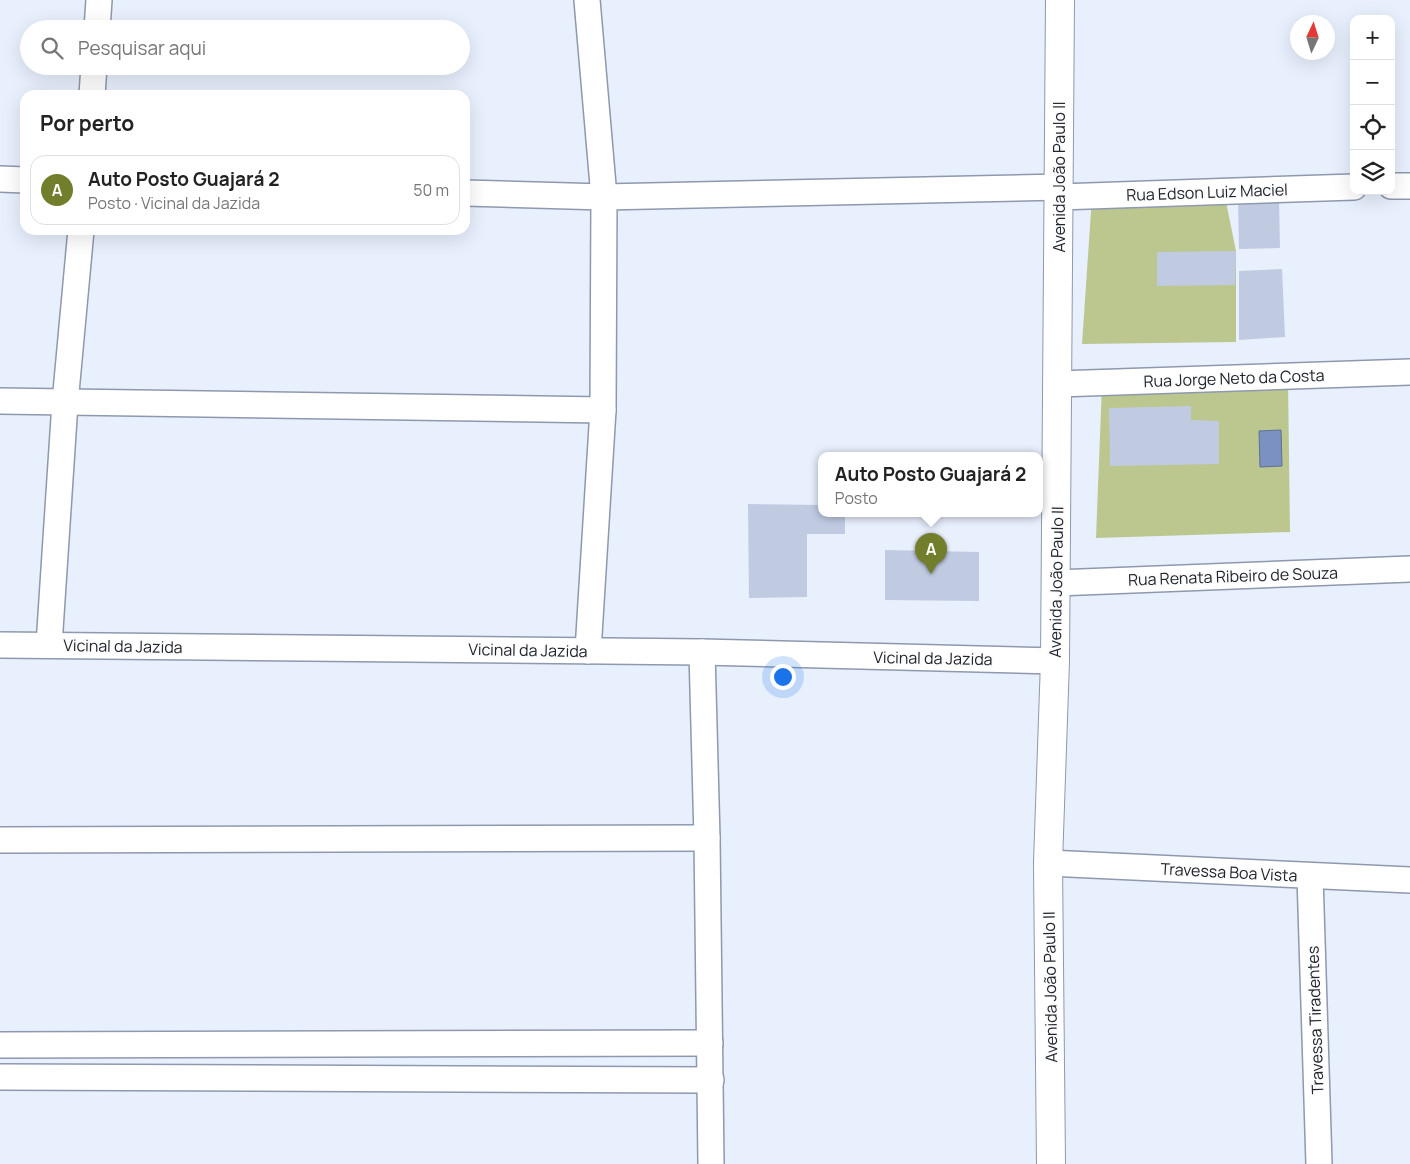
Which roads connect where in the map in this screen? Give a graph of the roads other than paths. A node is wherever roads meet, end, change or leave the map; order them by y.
1 (99, 0) edge
2 (587, 0) edge
3 (1060, 0) edge
4 (98, 20) edge
5 (93, 75) edge
6 (92, 90) edge
7 (0, 179) edge
8 (20, 180) edge
9 (1395, 186) edge
10 (1410, 186) edge
11 (1350, 188) edge
12 (1060, 192) junction
13 (470, 193) edge
14 (604, 197) junction
15 (81, 235) edge
16 (1410, 372) edge
17 (1058, 384) junction
18 (0, 401) edge
19 (65, 403) junction
20 (603, 410) junction
21 (1410, 569) edge
22 (1056, 583) junction
23 (0, 645) edge
24 (48, 645) junction
25 (588, 651) junction
26 (702, 652) junction
27 (1055, 661) junction
28 (707, 838) junction
29 (0, 840) edge
30 (1048, 863) junction
31 (1310, 876) junction
32 (1410, 880) edge
33 (710, 1043) junction
34 (0, 1045) edge
35 (0, 1078) edge
36 (711, 1080) junction
37 (711, 1164) edge
38 (1051, 1164) edge
39 (1319, 1164) edge

1 - 4 street
2 - 14 street
3 - 12 main road, Avenida João Paulo II
5 - 6 street
7 - 8 street
9 - 10 street
11 - 12 street, Rua Edson Luiz Maciel
12 - 14 street, Rua Edson Luiz Maciel
12 - 17 main road, Avenida João Paulo II
13 - 14 street, Rua Edson Luiz Maciel
14 - 20 street
15 - 19 street
16 - 17 street, Rua Jorge Neto da Costa
17 - 22 main road, Avenida João Paulo II
18 - 19 street
19 - 20 street
19 - 24 street
20 - 25 street
21 - 22 street, Rua Renata Ribeiro de Souza
22 - 27 main road, Avenida João Paulo II
23 - 24 street, Vicinal da Jazida
24 - 25 street, Vicinal da Jazida
25 - 26 street, Vicinal da Jazida
26 - 27 street, Vicinal da Jazida
26 - 28 street
27 - 30 main road, Avenida João Paulo II
28 - 29 street
28 - 33 street
30 - 31 street, Travessa Boa Vista
30 - 38 main road, Avenida João Paulo II
31 - 32 street, Travessa Boa Vista
31 - 39 street, Travessa Tiradentes
33 - 34 street
33 - 36 street
35 - 36 street
36 - 37 street

